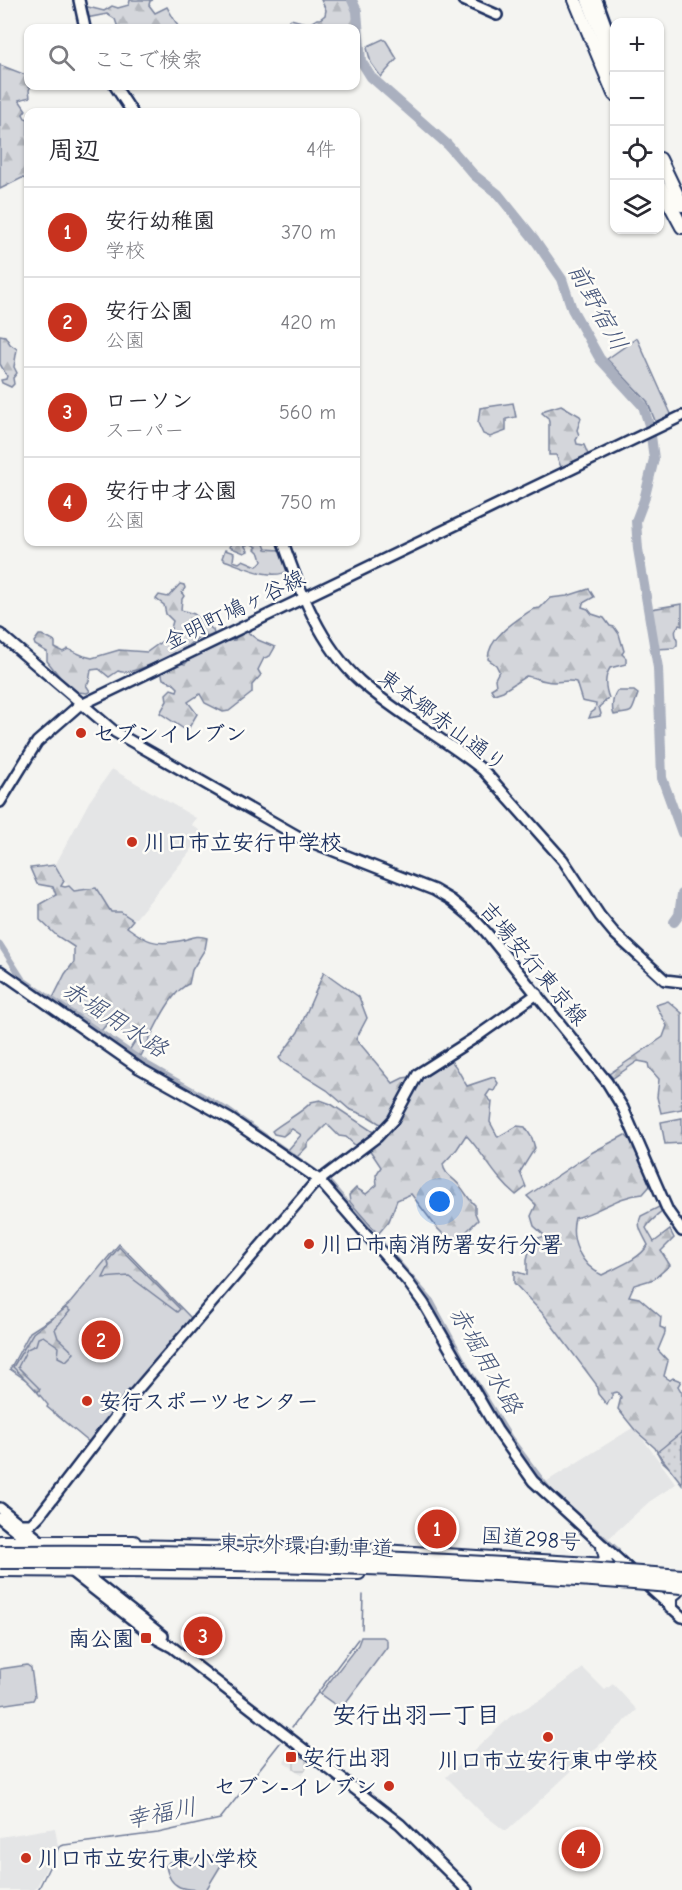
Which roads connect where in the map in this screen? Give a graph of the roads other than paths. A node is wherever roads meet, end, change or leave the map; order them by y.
1 (79, 0) edge
2 (463, 0) edge
3 (574, 0) edge
4 (581, 0) edge
5 (588, 0) edge
6 (596, 0) edge
7 (497, 15) dead end
8 (84, 24) edge
9 (595, 28) junction
10 (610, 35) edge
11 (610, 40) edge
12 (610, 56) edge
13 (610, 74) edge
14 (610, 83) edge
15 (118, 90) edge
16 (610, 90) edge
17 (130, 108) edge
18 (664, 162) edge
19 (664, 168) edge
20 (664, 195) edge
21 (664, 196) edge
22 (682, 200) edge
23 (682, 206) edge
24 (682, 227) edge
25 (682, 234) edge
26 (682, 416) edge
27 (285, 546) edge
28 (304, 597) junction
29 (0, 634) edge
30 (81, 705) junction
31 (0, 802) edge
32 (0, 971) edge
33 (682, 982) edge
34 (537, 994) junction
35 (318, 1179) junction
36 (682, 1231) edge
37 (0, 1508) edge
38 (3, 1521) edge
39 (20, 1524) junction
40 (0, 1542) edge
41 (36, 1542) junction
42 (125, 1546) dead end
43 (603, 1547) junction
44 (382, 1551) junction
45 (0, 1552) edge
46 (0, 1562) edge
47 (603, 1564) junction
48 (129, 1566) dead end
49 (625, 1566) junction
50 (0, 1569) edge
51 (74, 1569) junction
52 (682, 1571) edge
53 (378, 1573) junction
54 (682, 1576) edge
55 (651, 1589) junction
56 (680, 1590) edge
57 (671, 1607) junction
58 (682, 1617) edge
59 (467, 1890) edge

1 - 8 street
2 - 7 street
3 - 14 highway
3 - 16 street
4 - 9 highway
5 - 9 highway
6 - 10 street
6 - 11 highway
9 - 12 highway
9 - 13 highway
15 - 17 street
18 - 22 street
19 - 23 highway
20 - 24 highway
21 - 25 street
26 - 28 street, 金明町鳩ヶ谷線
27 - 28 street, 東本郷赤山通り
28 - 30 street, 金明町鳩ヶ谷線
28 - 33 street, 東本郷赤山通り
29 - 30 street, 吉場安行東京線
30 - 31 street, 金明町鳩ヶ谷線
30 - 34 street, 吉場安行東京線
32 - 35 street
34 - 35 street
34 - 36 street, 吉場安行東京線
35 - 39 street
35 - 43 street
37 - 39 street
38 - 40 street
38 - 41 street
39 - 41 street
40 - 41 highway
41 - 44 highway
41 - 51 street
42 - 44 highway, 国道298号
43 - 47 highway
43 - 49 street
44 - 47 highway, 国道298号
45 - 54 highway, 東京外環自動車道, bridge
46 - 56 highway, 東京外環自動車道, bridge
47 - 49 highway, 国道298号
48 - 53 highway, 国道298号
49 - 52 highway, 国道298号
49 - 55 street
50 - 51 highway
51 - 53 highway
51 - 59 street
53 - 55 highway, 国道298号
55 - 56 highway, 国道298号
55 - 57 street
56 - 57 highway
57 - 58 street

